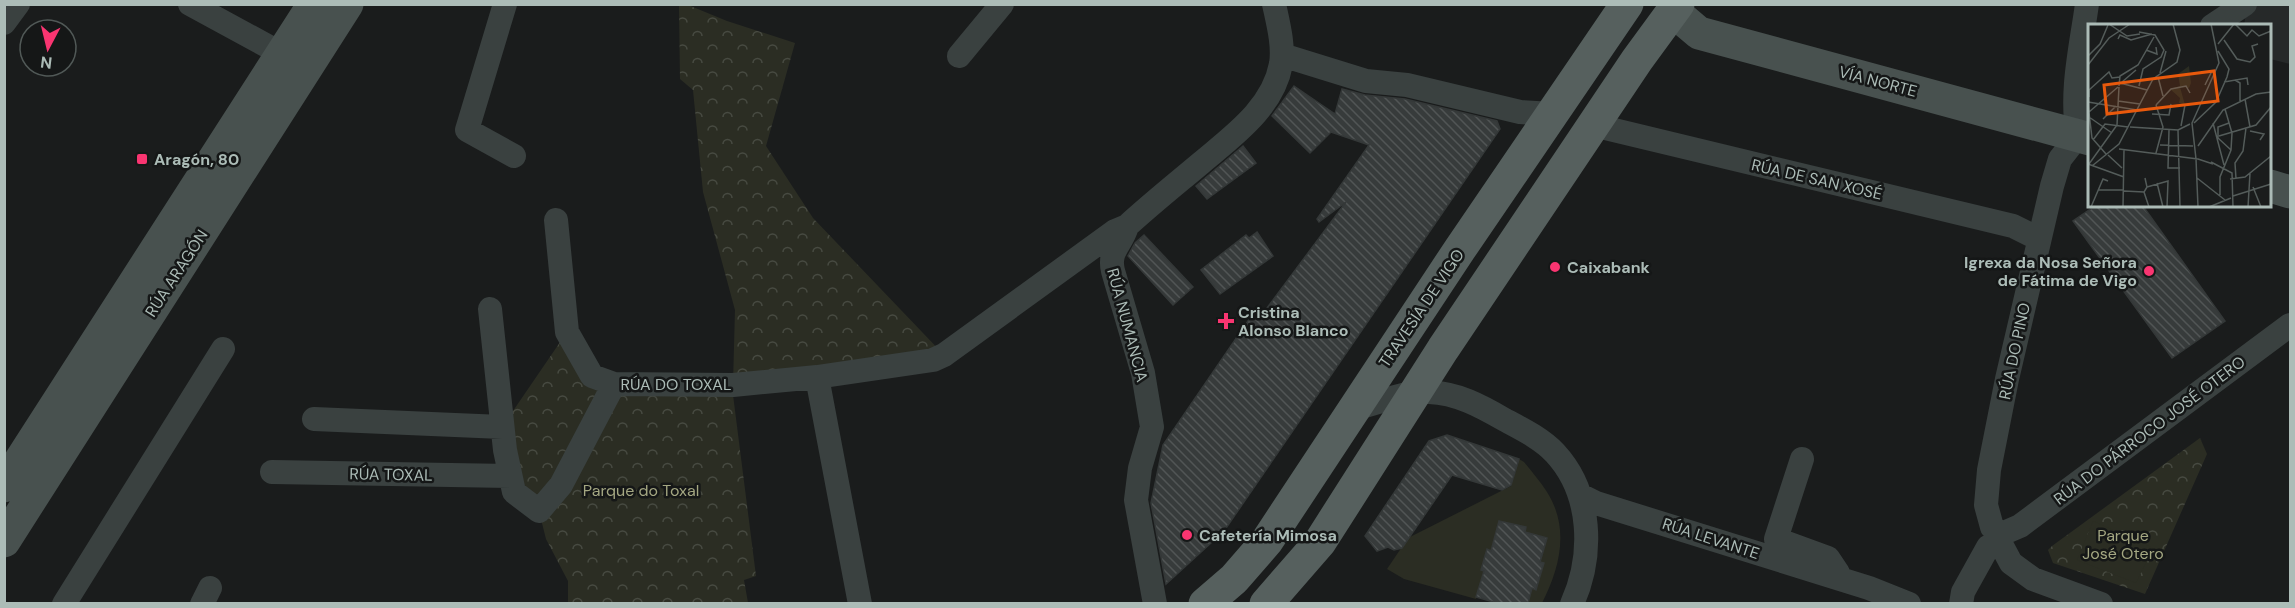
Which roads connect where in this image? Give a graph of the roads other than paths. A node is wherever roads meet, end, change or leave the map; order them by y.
1 (18, 4) edge
2 (190, 4) edge
3 (314, 4) edge
4 (347, 4) edge
5 (505, 4) edge
6 (1002, 4) edge
7 (1274, 4) edge
8 (1627, 4) edge
9 (2087, 4) edge
10 (2245, 4) edge
11 (1674, 7) edge
12 (4, 23) edge
13 (2215, 24) edge
14 (282, 54) junction
15 (1282, 55) junction
16 (959, 56) dead end
17 (2083, 69) edge
18 (1553, 114) junction
19 (1593, 125) junction
20 (2084, 137) edge
21 (514, 156) dead end
22 (2271, 186) edge
23 (2290, 192) edge
24 (556, 220) dead end
25 (1127, 226) junction
26 (2038, 240) junction
27 (490, 309) dead end
28 (2290, 325) edge
29 (223, 349) dead end
30 (1443, 349) junction
31 (817, 377) junction
32 (614, 384) junction
33 (1417, 393) junction
34 (1455, 395) junction
35 (1357, 408) junction
36 (314, 419) dead end
37 (502, 427) junction
38 (1802, 459) dead end
39 (272, 472) dead end
40 (510, 476) junction
41 (4, 486) edge
42 (1580, 495) junction
43 (1997, 538) junction
44 (4, 541) edge
45 (1843, 580) junction
46 (1881, 597) edge
47 (64, 603) edge
48 (860, 603) edge
49 (1155, 603) edge
50 (1206, 603) edge
51 (1266, 603) edge
52 (1572, 603) edge
53 (1909, 603) edge
54 (1961, 603) edge
55 (2101, 603) edge

1 - 12 street
2 - 14 street
3 - 14 main road, RÚA ARAGÓN
4 - 44 main road, RÚA ARAGÓN
5 - 21 street
6 - 16 street
7 - 15 street, RÚA NUMANCIA
8 - 18 main road, TRAVESÍA DE VIGO
9 - 17 street
10 - 13 street
11 - 19 main road
11 - 20 main road, VÍA NORTE
14 - 41 main road, RÚA ARAGÓN
15 - 18 street
15 - 25 street, RÚA NUMANCIA
17 - 20 street
18 - 35 main road, TRAVESÍA DE VIGO
19 - 26 street, RÚA DE SAN XOSÉ
19 - 30 main road
20 - 26 street, RÚA DO PINO
22 - 23 main road
24 - 32 street, RÚA DO TOXAL
25 - 31 street, RÚA DO TOXAL
25 - 49 street, RÚA NUMANCIA
26 - 43 street, RÚA DO PINO
27 - 37 street
28 - 43 street, RÚA DO PÁRROCO JOSÉ OTERO
29 - 47 street
30 - 33 main road
30 - 34 street
31 - 32 street, RÚA DO TOXAL
31 - 48 street
32 - 40 street
33 - 34 street
33 - 35 street
33 - 51 main road
34 - 42 street
35 - 50 main road, TRAVESÍA DE VIGO
36 - 37 street
37 - 40 street
38 - 45 street, RÚA LEVANTE
39 - 40 street, RÚA TOXAL
42 - 45 street, RÚA LEVANTE
42 - 52 street
43 - 54 street
43 - 55 street, RÚA DO PINO
45 - 46 street, RÚA LEVANTE
46 - 53 street, RÚA LEVANTE

